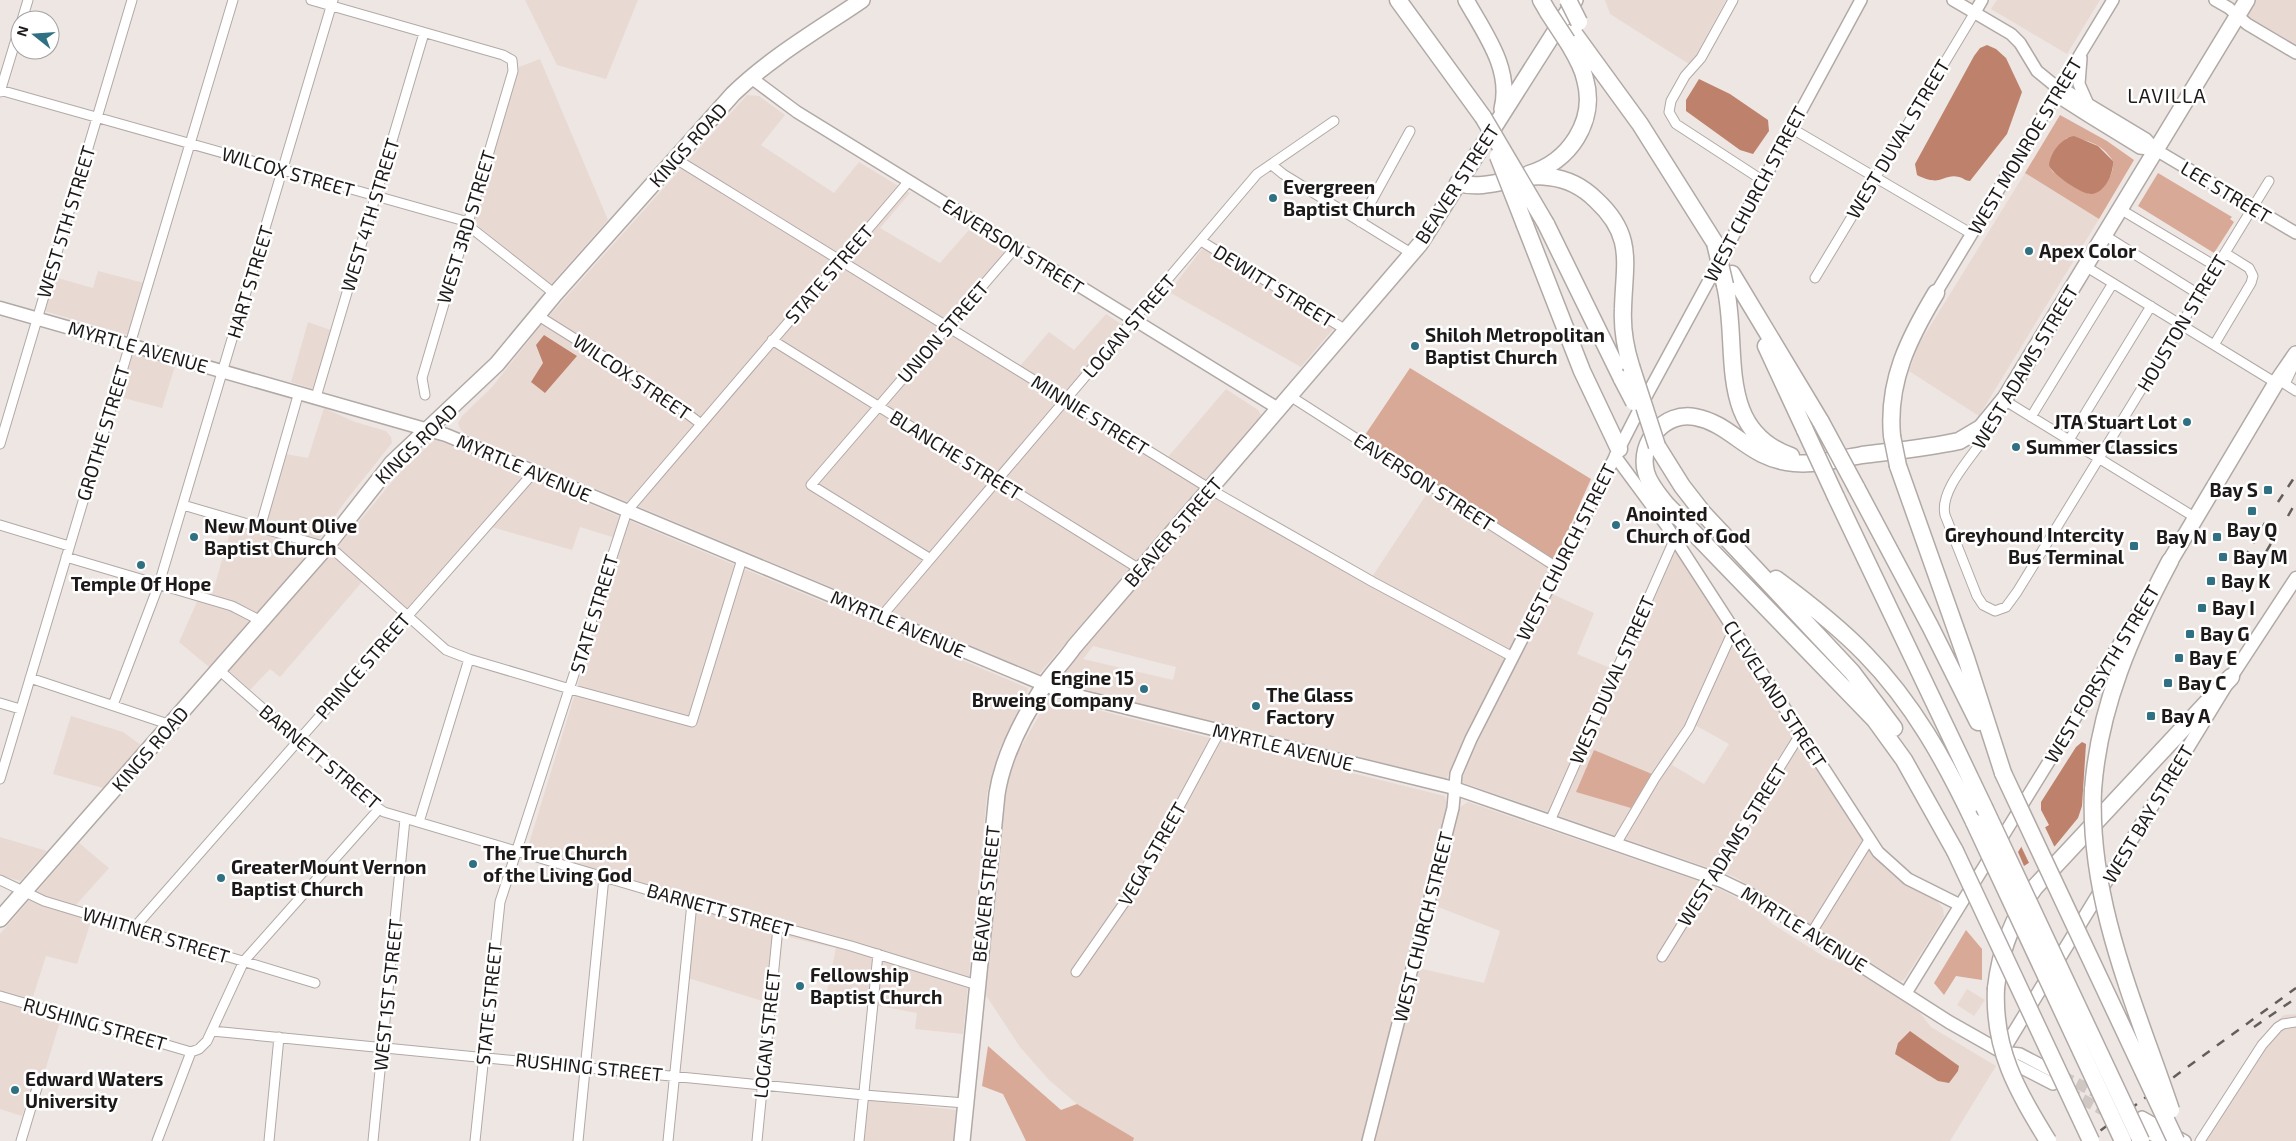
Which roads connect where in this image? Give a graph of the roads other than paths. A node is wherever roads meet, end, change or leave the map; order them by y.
1 (132, 0) edge
2 (233, 0) edge
3 (311, 0) edge
4 (862, 0) edge
5 (1398, 0) edge
6 (1466, 0) edge
7 (1568, 0) edge
8 (1575, 0) edge
9 (1732, 0) edge
10 (1861, 0) edge
11 (1953, 0) edge
12 (1982, 0) edge
13 (2114, 0) edge
14 (2215, 0) edge
15 (2248, 0) edge
16 (333, 3) edge
17 (1547, 3) edge
18 (1975, 12) junction
19 (2238, 16) junction
20 (1573, 31) junction
21 (424, 33) junction
22 (2084, 48) junction
23 (2296, 53) edge
24 (10, 58) edge
25 (750, 77) junction
26 (2059, 89) junction
27 (0, 91) edge
28 (2088, 103) junction
29 (97, 118) junction
30 (1490, 119) junction
31 (1334, 121) dead end
32 (1791, 128) junction
33 (1410, 131) dead end
34 (190, 144) junction
35 (2156, 150) junction
36 (676, 159) junction
37 (1272, 165) junction
38 (283, 170) junction
39 (1875, 177) junction
40 (1510, 180) junction
41 (1762, 180) junction
42 (909, 181) junction
43 (2269, 181) dead end
44 (1458, 183) junction
45 (376, 196) junction
46 (2253, 208) junction
47 (2120, 209) junction
48 (1360, 222) junction
49 (468, 224) junction
50 (2296, 233) edge
51 (1972, 234) junction
52 (2104, 236) junction
53 (1201, 241) junction
54 (1016, 247) junction
55 (1411, 253) junction
56 (2225, 254) junction
57 (841, 260) junction
58 (2085, 266) junction
59 (2217, 267) junction
60 (1815, 278) dead end
61 (1728, 279) junction
62 (2113, 283) junction
63 (1936, 293) joint
64 (555, 294) junction
65 (2200, 295) junction
66 (2150, 306) junction
67 (0, 308) edge
68 (537, 315) junction
69 (38, 319) junction
70 (1133, 321) junction
71 (2181, 325) junction
72 (948, 327) junction
73 (1346, 330) junction
74 (772, 340) junction
75 (130, 344) junction
76 (2214, 345) junction
77 (2296, 354) edge
78 (2296, 360) edge
79 (223, 371) junction
80 (1627, 373) junction
81 (2281, 384) junction
82 (2296, 391) edge
83 (299, 392) junction
84 (426, 395) dead end
85 (1290, 396) junction
86 (316, 397) junction
87 (1066, 399) junction
88 (2004, 400) junction
89 (879, 407) junction
90 (1279, 409) junction
91 (2031, 417) junction
92 (701, 424) junction
93 (427, 428) junction
94 (2069, 440) junction
95 (0, 444) edge
96 (1617, 452) junction
97 (2100, 459) junction
98 (1828, 460) junction
99 (534, 472) junction
100 (996, 480) junction
101 (1210, 489) junction
102 (182, 505) junction
103 (626, 511) junction
104 (2196, 518) junction
105 (0, 525) edge
106 (260, 528) junction
107 (1726, 537) junction
108 (1675, 538) junction
109 (68, 546) junction
110 (326, 547) junction
111 (66, 557) junction
112 (742, 558) junction
113 (929, 558) junction
114 (2170, 561) junction
115 (1558, 568) junction
116 (1141, 570) junction
117 (2296, 578) edge
118 (159, 584) junction
119 (1995, 611) joint
120 (407, 616) junction
121 (881, 617) junction
122 (261, 621) junction
123 (1733, 631) junction
124 (1513, 657) junction
125 (469, 659) junction
126 (218, 670) junction
127 (2231, 677) junction
128 (30, 678) junction
129 (1045, 685) junction
130 (570, 689) junction
131 (0, 704) edge
132 (113, 705) junction
133 (20, 709) junction
134 (171, 725) junction
135 (1220, 731) junction
136 (1801, 733) junction
137 (299, 739) junction
138 (2003, 773) junction
139 (0, 779) edge
140 (1454, 788) junction
141 (379, 809) junction
142 (405, 819) junction
143 (1550, 821) junction
144 (418, 822) junction
145 (1869, 840) junction
146 (1616, 844) junction
147 (518, 851) junction
148 (1955, 851) junction
149 (604, 877) junction
150 (1713, 877) junction
151 (0, 880) edge
152 (25, 891) junction
153 (692, 903) junction
154 (1960, 905) junction
155 (0, 920) edge
156 (778, 927) junction
157 (134, 928) junction
158 (1812, 932) junction
159 (878, 954) junction
160 (1662, 957) dead end
161 (244, 961) junction
162 (1076, 972) dead end
163 (315, 983) dead end
164 (977, 985) junction
165 (1906, 993) junction
166 (0, 996) edge
167 (2293, 1022) edge
168 (212, 1031) junction
169 (279, 1037) junction
170 (382, 1047) junction
171 (191, 1052) junction
172 (2002, 1052) junction
173 (483, 1057) junction
174 (585, 1068) junction
175 (674, 1075) junction
176 (2062, 1076) tunnel mouth
177 (39, 1081) dead end
178 (2053, 1084) tunnel mouth
179 (763, 1085) junction
180 (864, 1095) junction
181 (965, 1103) junction
182 (2142, 1117) dead end
183 (2131, 1124) dead end
184 (21, 1141) edge
185 (157, 1141) edge
186 (269, 1141) edge
187 (373, 1141) edge
188 (475, 1141) edge
189 (578, 1141) edge
190 (668, 1141) edge
191 (757, 1141) edge
192 (859, 1141) edge
193 (962, 1141) edge
194 (1368, 1141) edge
195 (2048, 1141) edge
196 (2091, 1141) edge
197 (2123, 1141) edge
198 (2141, 1141) edge
199 (2164, 1141) edge
200 (2176, 1141) edge
201 (2184, 1141) edge
202 (2200, 1141) edge

1 - 29 street, WEST 5TH STREET
2 - 34 street, GROTHE STREET
3 - 16 street
4 - 25 main road, KINGS ROAD
5 - 30 highway
6 - 30 main road
7 - 20 highway, bridge
8 - 30 main road, BEAVER STREET
9 - 41 street
10 - 32 street, WEST CHURCH STREET
11 - 18 street, LEE STREET
12 - 18 street, WEST DUVAL STREET
13 - 22 street, WEST MONROE STREET
14 - 19 street
15 - 19 main road, WEST ADAMS STREET
16 - 21 street
16 - 38 street, HART STREET
17 - 20 highway, bridge
18 - 26 street, LEE STREET
18 - 39 street, WEST DUVAL STREET
19 - 23 street
19 - 35 main road, WEST ADAMS STREET
20 - 40 highway
20 - 61 highway, bridge
21 - 45 street, WEST 4TH STREET
21 - 49 street, WEST 3RD STREET
22 - 26 street, WEST MONROE STREET
22 - 28 street
24 - 27 street
25 - 36 main road, KINGS ROAD
25 - 42 street, EAVERSON STREET
26 - 28 street, LEE STREET
26 - 35 street, LEE STREET
26 - 51 street, WEST MONROE STREET
27 - 29 street, WILCOX STREET
28 - 35 street, LEE STREET
29 - 34 street, WILCOX STREET
29 - 69 street, WEST 5TH STREET
30 - 44 main road, BEAVER STREET
30 - 80 highway, bridge
30 - 96 highway, bridge
31 - 37 street, LOGAN STREET
32 - 39 street
32 - 41 street, WEST CHURCH STREET
33 - 48 street
34 - 38 street, WILCOX STREET
34 - 75 street, GROTHE STREET
35 - 46 street, LEE STREET
35 - 47 main road, WEST ADAMS STREET
36 - 57 street, MINNIE STREET
36 - 64 main road, KINGS ROAD
37 - 48 street
37 - 53 street, LOGAN STREET
38 - 45 street, WILCOX STREET
38 - 79 street, HART STREET
39 - 51 street
39 - 60 street, WEST DUVAL STREET
40 - 44 highway
40 - 80 highway
41 - 96 street, WEST CHURCH STREET
42 - 54 street, EAVERSON STREET
42 - 57 street, STATE STREET
43 - 46 street, HOUSTON STREET
44 - 55 main road, BEAVER STREET
45 - 49 street, WILCOX STREET
45 - 86 street, WEST 4TH STREET
46 - 50 street, LEE STREET
46 - 56 street, HOUSTON STREET
47 - 52 main road, WEST ADAMS STREET
47 - 59 street
48 - 55 street
49 - 64 street, WILCOX STREET
49 - 84 street, WEST 3RD STREET
51 - 63 street, WEST MONROE STREET
52 - 58 main road, WEST ADAMS STREET
52 - 65 street
53 - 70 street, LOGAN STREET
53 - 73 street, DEWITT STREET
54 - 70 street, EAVERSON STREET
54 - 72 street, UNION STREET
55 - 73 main road, BEAVER STREET
56 - 59 street, HOUSTON STREET
56 - 76 street
57 - 72 street, MINNIE STREET
57 - 74 street, STATE STREET
58 - 62 street
58 - 88 main road, WEST ADAMS STREET
59 - 65 street, HOUSTON STREET
61 - 98 highway
61 - 138 highway, bridge
61 - 198 highway, bridge
62 - 66 street
62 - 91 street
63 - 138 highway, bridge
64 - 68 main road, KINGS ROAD
65 - 71 street, HOUSTON STREET
66 - 71 street
66 - 94 street
67 - 69 main road, MYRTLE AVENUE
68 - 92 street, WILCOX STREET
68 - 93 main road, KINGS ROAD
69 - 75 main road, MYRTLE AVENUE
69 - 95 street, WEST 5TH STREET
70 - 87 street, LOGAN STREET
70 - 90 street, EAVERSON STREET
71 - 76 street
71 - 97 street, HOUSTON STREET
72 - 87 street, MINNIE STREET
72 - 89 street, UNION STREET
73 - 85 main road, BEAVER STREET
74 - 89 street, BLANCHE STREET
74 - 92 street, STATE STREET
75 - 79 main road, MYRTLE AVENUE
75 - 109 street, GROTHE STREET
76 - 81 street
77 - 81 main road, WEST FORSYTH STREET
78 - 81 street
79 - 83 main road, MYRTLE AVENUE
79 - 102 street, HART STREET
80 - 107 highway, bridge
81 - 82 street
81 - 104 main road, WEST FORSYTH STREET
83 - 86 main road, MYRTLE AVENUE
83 - 106 street
85 - 90 main road, BEAVER STREET
85 - 115 street, EAVERSON STREET
86 - 93 main road, MYRTLE AVENUE
87 - 100 street, LOGAN STREET
87 - 101 street, MINNIE STREET
88 - 91 street
88 - 98 highway
88 - 119 street, WEST ADAMS STREET
89 - 100 street, BLANCHE STREET
89 - 113 street, UNION STREET
90 - 101 main road, BEAVER STREET
91 - 94 street
92 - 103 street, STATE STREET
93 - 99 main road, MYRTLE AVENUE
93 - 110 main road, KINGS ROAD
94 - 97 street
96 - 108 street, CLEVELAND STREET
96 - 115 street, WEST CHURCH STREET
97 - 104 street
97 - 119 street, HOUSTON STREET
98 - 148 highway
99 - 103 main road, MYRTLE AVENUE
99 - 120 street, PRINCE STREET
100 - 113 street, LOGAN STREET
100 - 116 street, BLANCHE STREET
101 - 116 main road, BEAVER STREET
101 - 124 street, MINNIE STREET
102 - 106 street
102 - 118 street, HART STREET
103 - 112 main road, MYRTLE AVENUE
103 - 130 street, STATE STREET
104 - 114 main road, WEST FORSYTH STREET
105 - 109 street
106 - 110 street
107 - 148 highway
107 - 197 highway, bridge
108 - 123 street, CLEVELAND STREET
108 - 143 street, WEST DUVAL STREET
109 - 111 street, GROTHE STREET
110 - 120 street
110 - 122 main road, KINGS ROAD
111 - 118 street
111 - 128 street, GROTHE STREET
112 - 121 main road, MYRTLE AVENUE
112 - 130 street
113 - 121 street, LOGAN STREET
114 - 154 street, WEST FORSYTH STREET
114 - 201 highway, bridge
115 - 124 street, WEST CHURCH STREET
116 - 129 main road, BEAVER STREET
117 - 127 main road, WEST BAY STREET
118 - 122 street
118 - 132 street, HART STREET
120 - 125 street
120 - 137 street, PRINCE STREET
121 - 129 main road, MYRTLE AVENUE
122 - 126 main road, KINGS ROAD
123 - 136 street, CLEVELAND STREET
123 - 146 street
124 - 140 street, WEST CHURCH STREET
125 - 130 street
125 - 144 street
126 - 134 main road, KINGS ROAD
126 - 137 street, BARNETT STREET
127 - 172 main road, WEST BAY STREET
127 - 195 highway, bridge
128 - 132 street
128 - 133 street, GROTHE STREET
129 - 135 main road, MYRTLE AVENUE
129 - 164 main road, BEAVER STREET
130 - 147 street, STATE STREET
131 - 133 street
132 - 134 street
133 - 139 street, GROTHE STREET
134 - 152 main road, KINGS ROAD
135 - 140 main road, MYRTLE AVENUE
135 - 162 street, VEGA STREET
136 - 145 street, CLEVELAND STREET
136 - 150 street, WEST ADAMS STREET
137 - 141 street, BARNETT STREET
137 - 157 street, PRINCE STREET
138 - 200 highway, bridge
140 - 143 main road, MYRTLE AVENUE
140 - 194 street, WEST CHURCH STREET
141 - 142 street, BARNETT STREET
141 - 161 street
142 - 144 street, BARNETT STREET
142 - 170 street, WEST 1ST STREET
143 - 146 main road, MYRTLE AVENUE
144 - 147 street, BARNETT STREET
145 - 154 street, CLEVELAND STREET
145 - 158 street
146 - 150 main road, MYRTLE AVENUE
147 - 149 street, BARNETT STREET
147 - 173 street, STATE STREET
148 - 196 highway, bridge
149 - 153 street, BARNETT STREET
149 - 174 street
150 - 158 main road, MYRTLE AVENUE
150 - 160 street, WEST ADAMS STREET
151 - 152 street, WHITNER STREET
152 - 155 main road, KINGS ROAD
152 - 157 street, WHITNER STREET
153 - 156 street, BARNETT STREET
153 - 175 street
154 - 165 street, WEST FORSYTH STREET
156 - 159 street, BARNETT STREET
156 - 179 street, LOGAN STREET
157 - 161 street, WHITNER STREET
158 - 165 main road, MYRTLE AVENUE
159 - 164 street, BARNETT STREET
159 - 180 street
161 - 163 street, WHITNER STREET
161 - 168 street
164 - 181 main road, BEAVER STREET
165 - 172 main road, MYRTLE AVENUE
166 - 171 street, RUSHING STREET
167 - 202 street
168 - 169 street, RUSHING STREET
168 - 171 street
169 - 170 street, RUSHING STREET
169 - 186 street
170 - 173 street, RUSHING STREET
170 - 187 street, WEST 1ST STREET
171 - 185 street
172 - 176 street, MYRTLE AVENUE
172 - 178 street, MYRTLE AVENUE
173 - 174 street, RUSHING STREET
173 - 188 street, STATE STREET
174 - 175 street, RUSHING STREET
174 - 189 street
175 - 179 street, RUSHING STREET
175 - 190 street
177 - 184 street
179 - 180 street, RUSHING STREET
179 - 191 street, LOGAN STREET
180 - 181 street, RUSHING STREET
180 - 192 street
181 - 193 main road, BEAVER STREET
182 - 201 street
183 - 199 street

